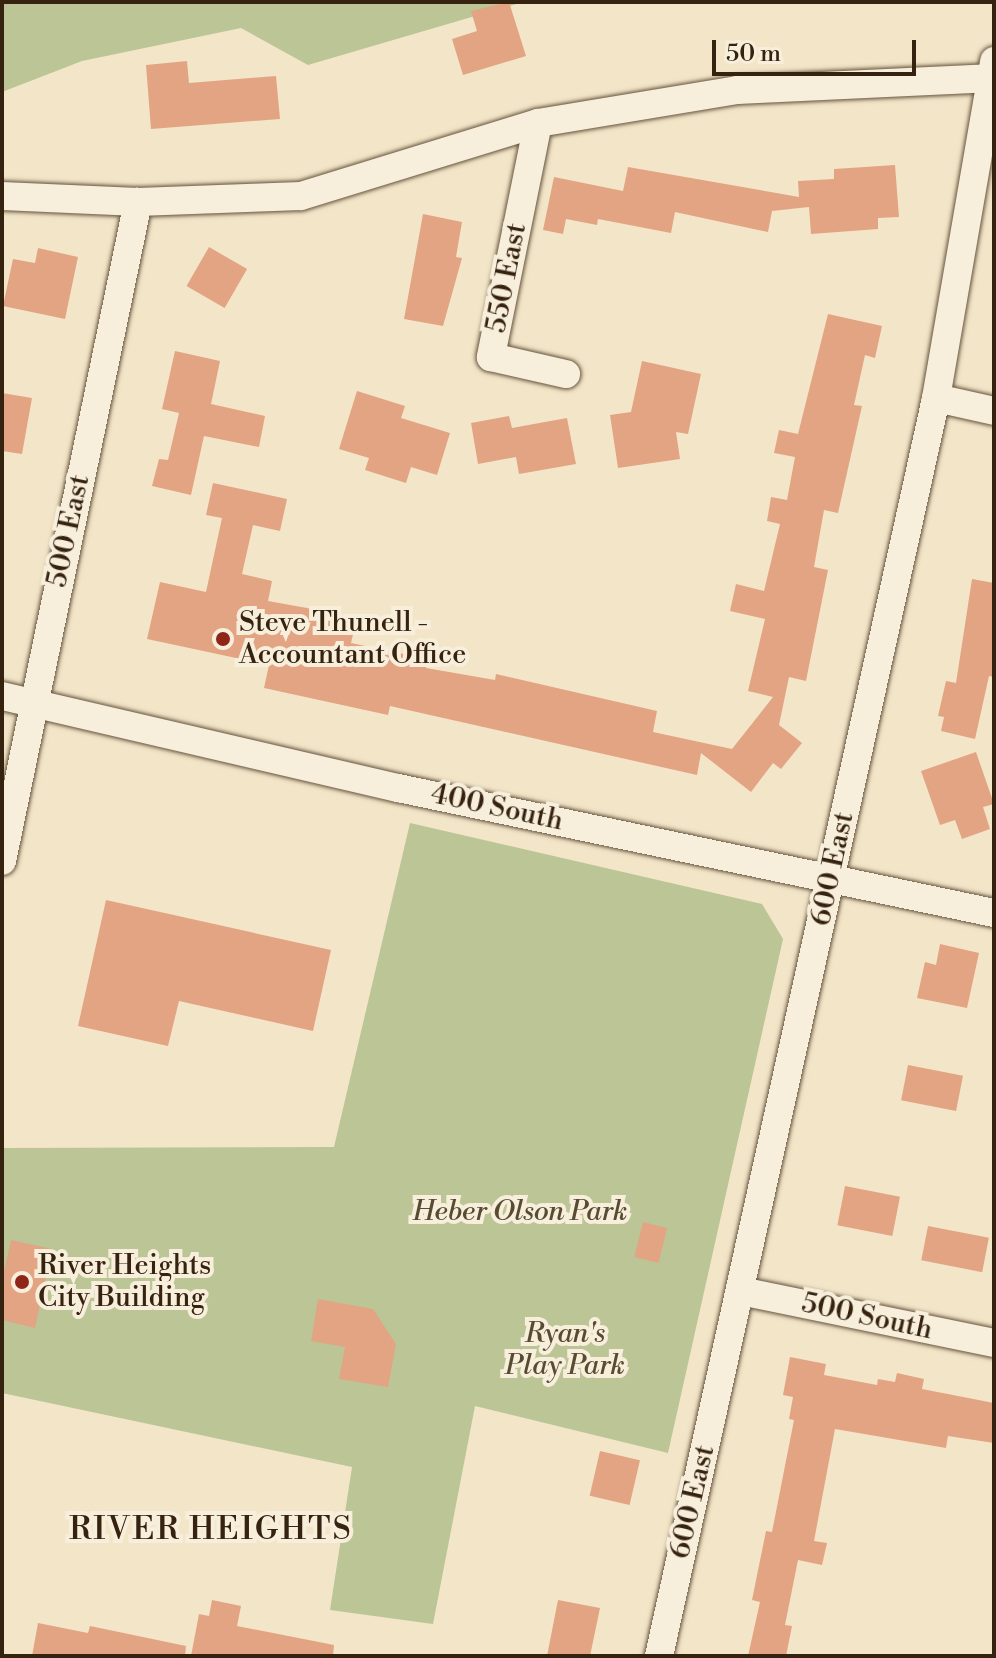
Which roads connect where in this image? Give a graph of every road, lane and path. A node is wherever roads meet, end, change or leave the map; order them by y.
1 (993, 73) edge
2 (538, 123) junction
3 (2, 196) edge
4 (138, 202) junction
5 (566, 374) dead end
6 (936, 398) junction
7 (994, 411) edge
8 (2, 696) edge
9 (33, 702) junction
10 (2, 861) edge
11 (831, 878) junction
12 (994, 913) edge
13 (741, 1291) junction
14 (994, 1343) edge
15 (659, 1656) edge

1 - 2 street
1 - 6 street, 600 East
2 - 4 street
2 - 5 street, 550 East
3 - 4 street
4 - 9 street, 500 East
6 - 7 street
6 - 11 street, 600 East
8 - 9 street, 400 South
9 - 10 street, 500 East
9 - 11 street, 400 South
11 - 12 street, 400 South
11 - 13 street, 600 East
13 - 14 street, 500 South
13 - 15 street, 600 East

